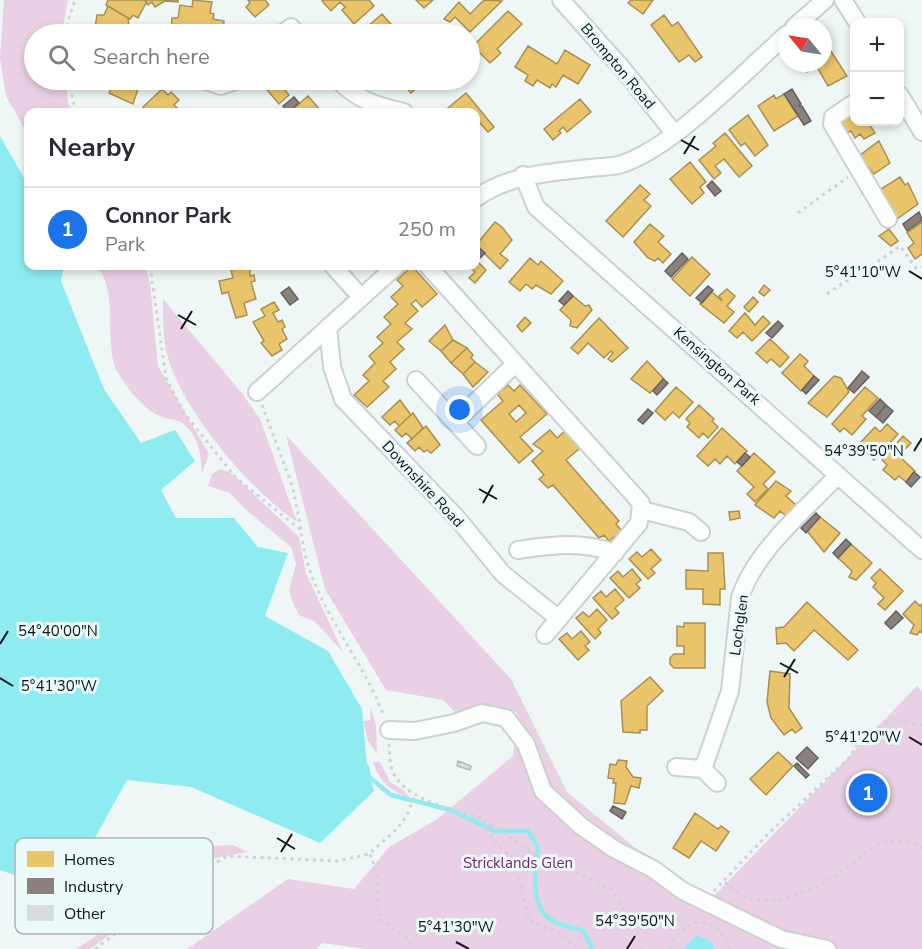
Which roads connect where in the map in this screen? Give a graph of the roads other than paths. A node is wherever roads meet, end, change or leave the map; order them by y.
1 (561, 0) edge
2 (825, 0) edge
3 (843, 0) edge
4 (804, 18) edge
5 (854, 18) edge
6 (778, 42) edge
7 (349, 90) edge
8 (904, 102) edge
9 (850, 106) edge
10 (386, 108) edge
11 (922, 132) edge
12 (675, 134) junction
13 (523, 175) junction
14 (480, 194) edge
15 (888, 219) dead end
16 (337, 270) edge
17 (391, 270) edge
18 (432, 270) edge
19 (361, 297) junction
20 (328, 327) junction
21 (515, 364) junction
22 (416, 380) dead end
23 (257, 392) road end
24 (455, 422) junction
25 (477, 446) dead end
26 (838, 475) junction
27 (642, 510) junction
28 (701, 532) dead end
29 (518, 550) dead end
30 (922, 550) edge
31 (615, 553) junction
32 (559, 619) junction
33 (545, 635) dead end
34 (389, 730) road end
35 (676, 767) dead end
36 (702, 769) junction
37 (717, 783) dead end
38 (826, 949) edge

1 - 12 street, Brompton Road
2 - 4 street
3 - 5 street
6 - 12 street
7 - 10 street
8 - 11 street
9 - 15 street
12 - 13 street
13 - 14 street
13 - 26 street, Kensington Park
16 - 19 street
17 - 19 street
18 - 21 street
19 - 20 street
20 - 23 street
20 - 32 street, Downshire Road
21 - 24 street
21 - 27 street
22 - 24 street
24 - 25 street
26 - 30 street, Kensington Park
26 - 36 street, Lochglen
27 - 28 street
27 - 31 street
29 - 31 street
31 - 32 street
32 - 33 street
34 - 38 street
35 - 36 street
36 - 37 street

